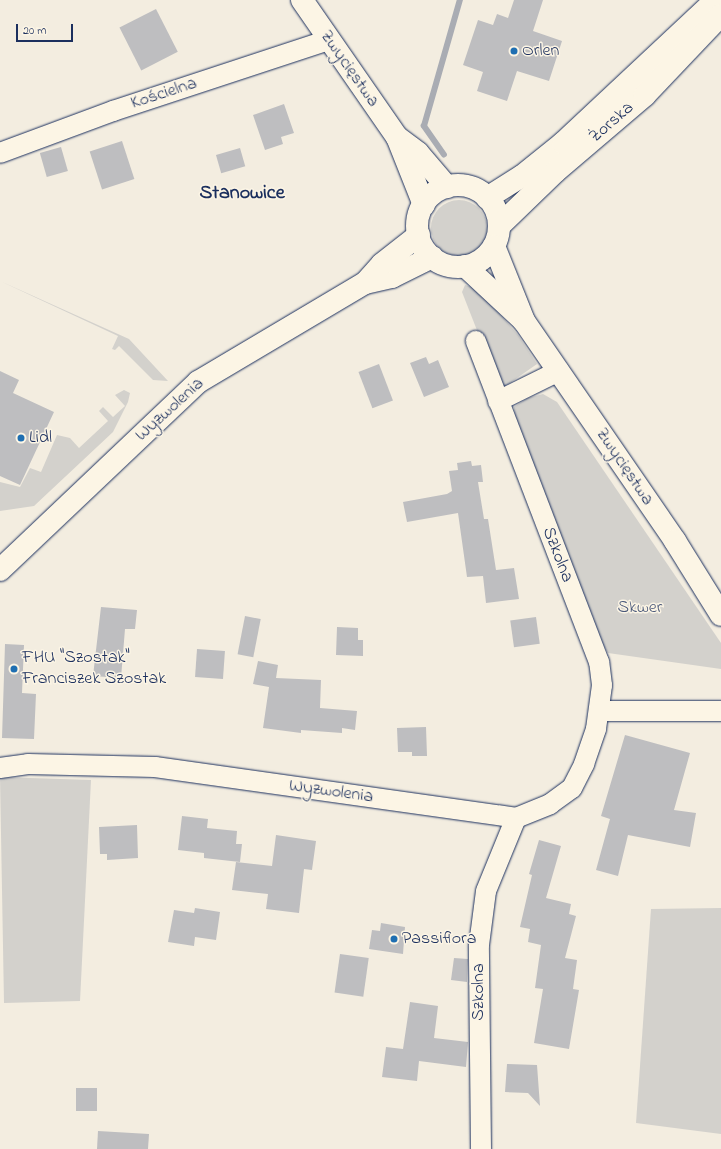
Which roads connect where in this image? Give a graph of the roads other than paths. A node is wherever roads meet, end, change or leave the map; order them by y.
1 (302, 0) edge
2 (716, 0) edge
3 (721, 15) edge
4 (329, 40) junction
5 (397, 137) junction
6 (0, 153) edge
7 (447, 187) junction
8 (487, 198) junction
9 (424, 205) junction
10 (418, 235) junction
11 (497, 236) junction
12 (432, 257) junction
13 (465, 266) junction
14 (365, 283) junction
15 (524, 321) junction
16 (476, 341) dead end
17 (559, 371) junction
18 (498, 401) junction
19 (0, 570) edge
20 (721, 615) edge
21 (599, 711) junction
22 (721, 711) edge
23 (0, 768) edge
24 (516, 818) junction
25 (481, 1149) edge

1 - 4 main road, Zwycięstwa
2 - 8 main road, Żorska
3 - 11 main road, Żorska
4 - 5 main road, Zwycięstwa
4 - 6 street, Kościelna
5 - 7 main road, Zwycięstwa
5 - 9 main road, Zwycięstwa
7 - 8 main road
7 - 9 main road
8 - 11 main road
9 - 10 main road
10 - 12 main road
10 - 14 main road, Wyzwolenia
11 - 13 main road
11 - 15 main road, Zwycięstwa
12 - 13 main road
12 - 14 main road, Wyzwolenia
13 - 15 main road, Zwycięstwa
14 - 19 main road, Wyzwolenia
15 - 17 main road, Zwycięstwa
16 - 18 street, Szkolna
17 - 18 street
17 - 20 main road, Zwycięstwa
18 - 21 street, Szkolna
21 - 22 street
21 - 24 street
23 - 24 street, Wyzwolenia
24 - 25 street, Szkolna

